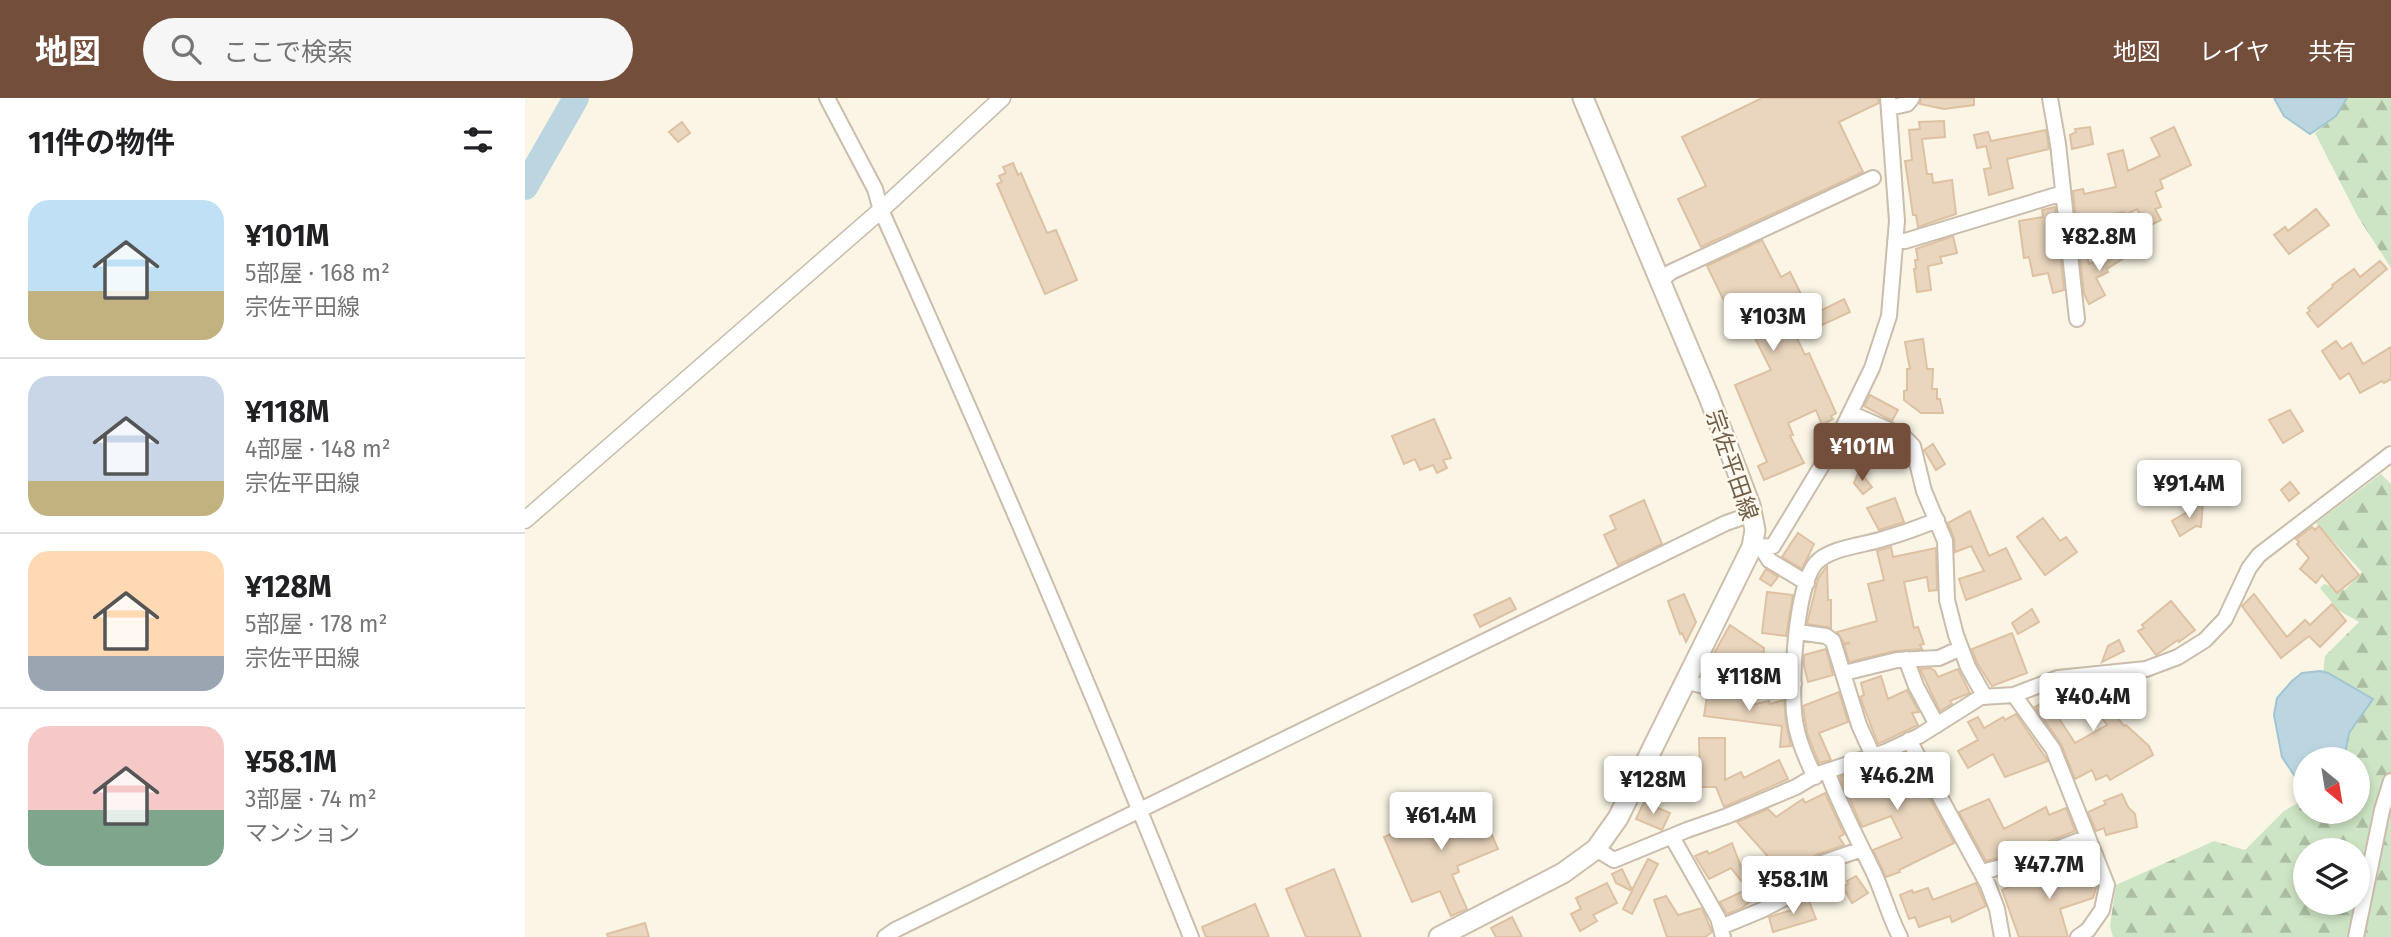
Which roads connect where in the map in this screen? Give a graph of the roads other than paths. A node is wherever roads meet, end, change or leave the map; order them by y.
1 (827, 98) edge
2 (1002, 98) edge
3 (1583, 98) edge
4 (1912, 98) edge
5 (2050, 98) edge
6 (1888, 103) edge
7 (1873, 178) dead end
8 (2063, 193) junction
9 (881, 210) junction
10 (1895, 241) junction
11 (1660, 281) junction
12 (2077, 319) dead end
13 (1850, 413) junction
14 (2391, 454) edge
15 (1752, 514) junction
16 (525, 520) edge
17 (1937, 520) junction
18 (1756, 547) junction
19 (1807, 583) junction
20 (1798, 632) junction
21 (1961, 648) junction
22 (1906, 659) junction
23 (1844, 673) junction
24 (1685, 680) junction
25 (1794, 684) junction
26 (2014, 695) junction
27 (1985, 697) junction
28 (1937, 724) junction
29 (1909, 740) junction
30 (1873, 756) junction
31 (1821, 774) junction
32 (2391, 780) edge
33 (1141, 812) junction
34 (1672, 837) junction
35 (2088, 837) junction
36 (1596, 849) junction
37 (1862, 849) junction
38 (1982, 872) junction
39 (1722, 932) edge
40 (885, 937) edge
41 (1191, 937) edge
42 (1439, 937) edge
43 (1899, 937) edge
44 (2002, 937) edge
45 (2078, 937) edge
46 (2356, 937) edge

1 - 9 street
2 - 9 street
3 - 11 main road, 宗佐平田線
4 - 6 street
5 - 8 street
6 - 10 street
7 - 11 street
8 - 10 street
8 - 12 street
9 - 16 street
9 - 33 street
10 - 13 street
11 - 15 main road, 宗佐平田線
13 - 17 street
13 - 18 street
14 - 26 street
15 - 18 main road, 宗佐平田線
15 - 33 street
17 - 19 street
17 - 21 street
18 - 19 street
18 - 24 main road, 宗佐平田線
19 - 20 street
20 - 23 street
20 - 25 street
21 - 22 street
21 - 27 street
22 - 23 street
22 - 28 street
23 - 30 street
24 - 25 street
24 - 36 main road, 宗佐平田線
25 - 31 street
26 - 27 street
26 - 35 street
27 - 28 street
28 - 29 street
29 - 30 street
29 - 38 street
30 - 31 street
31 - 34 street
31 - 37 street
32 - 46 street
33 - 40 street
33 - 41 street
34 - 36 street
34 - 39 street
35 - 38 street
35 - 45 street
36 - 42 main road, 宗佐平田線
37 - 39 street
37 - 43 street
38 - 44 street

